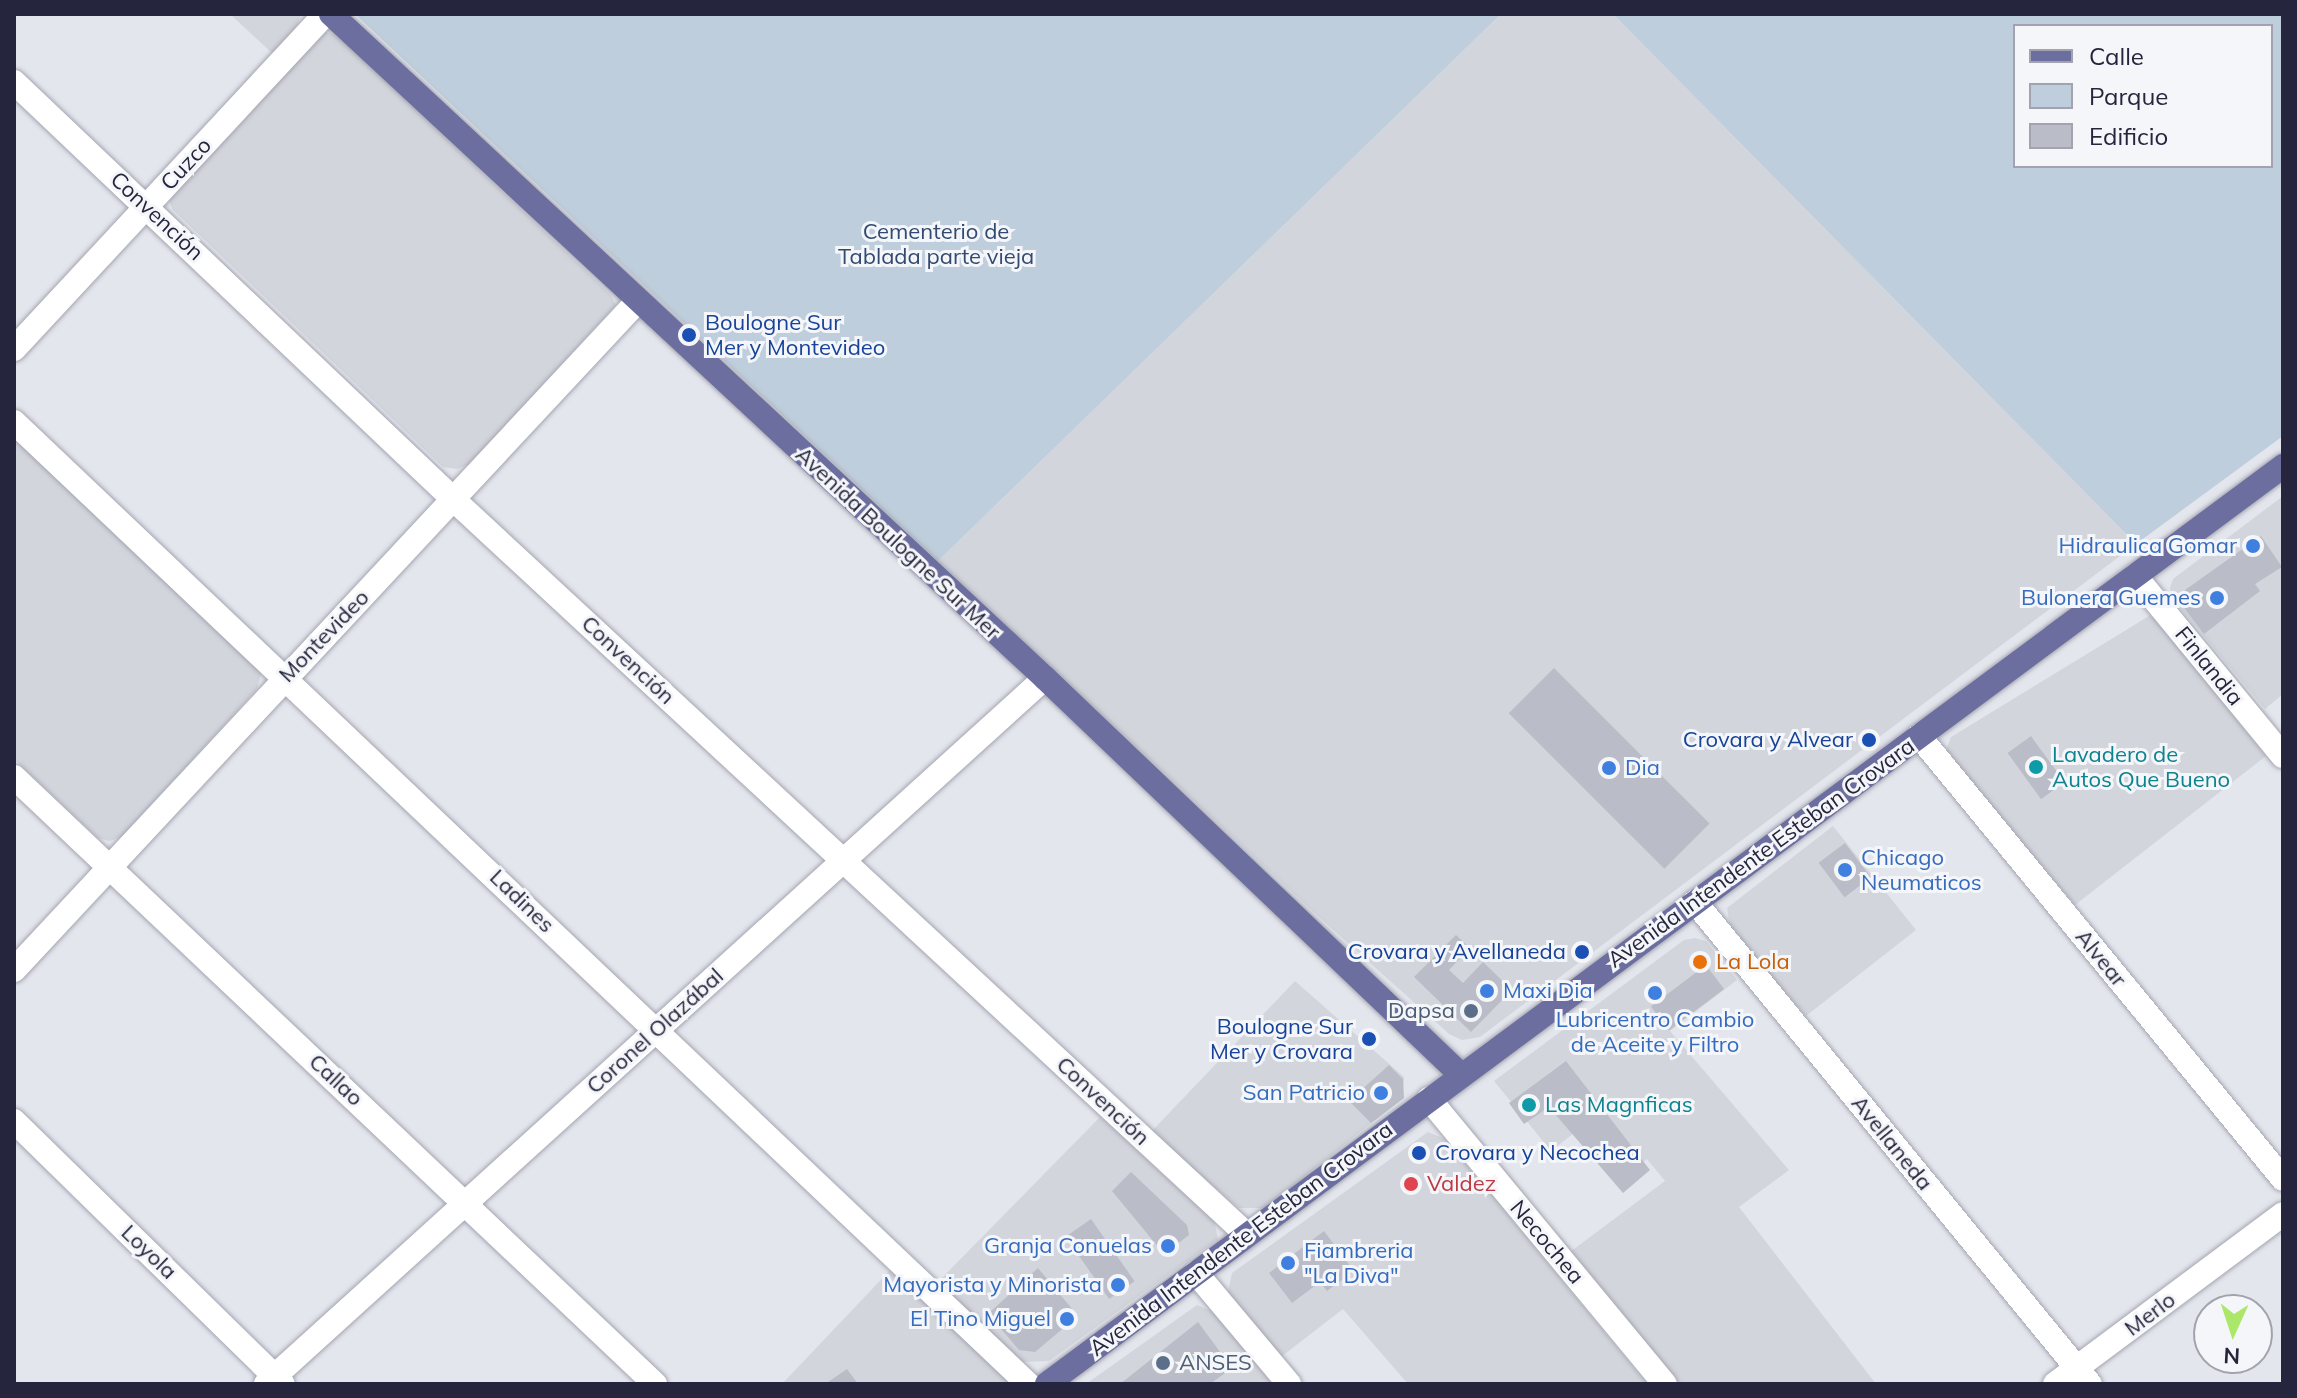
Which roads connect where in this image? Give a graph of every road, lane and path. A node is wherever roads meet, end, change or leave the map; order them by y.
1 (328, 14) edge
2 (14, 82) edge
3 (147, 207) junction
4 (636, 303) junction
5 (14, 349) edge
6 (14, 422) edge
7 (2283, 466) edge
8 (454, 500) junction
9 (2135, 576) junction
10 (286, 675) junction
11 (1045, 678) junction
12 (1919, 736) junction
13 (2283, 756) edge
14 (14, 777) edge
15 (846, 862) junction
16 (109, 867) junction
17 (1695, 902) junction
18 (14, 970) edge
19 (656, 1030) junction
20 (1461, 1075) junction
21 (1429, 1099) junction
22 (14, 1121) edge
23 (2283, 1179) edge
24 (465, 1201) junction
25 (2283, 1214) edge
26 (1246, 1234) junction
27 (1196, 1273) junction
28 (2084, 1376) edge
29 (275, 1381) edge
30 (655, 1384) edge
31 (1028, 1384) edge
32 (1047, 1384) edge
33 (1289, 1384) edge
34 (1665, 1384) edge
35 (2055, 1384) edge

1 - 3 street, Cuzco
1 - 4 main road, Avenida Boulogne Sur Mer
2 - 3 street, Convención
3 - 5 street, Cuzco
3 - 8 street, Convención
4 - 8 street, Montevideo
4 - 11 main road, Avenida Boulogne Sur Mer
6 - 10 street, Ladines
7 - 9 main road, Avenida Intendente Esteban Crovara
8 - 10 street, Montevideo
8 - 15 street, Convención
9 - 12 main road, Avenida Intendente Esteban Crovara
9 - 13 street, Finlandia
10 - 16 street, Montevideo
10 - 19 street, Ladines
11 - 15 street, Coronel Olazábal
11 - 20 main road, Avenida Boulogne Sur Mer
12 - 17 main road, Avenida Intendente Esteban Crovara
12 - 23 street, Alvear
14 - 16 street, Callao
15 - 19 street, Coronel Olazábal
15 - 26 street, Convención
16 - 18 street, Montevideo
16 - 24 street, Callao
17 - 20 main road, Avenida Intendente Esteban Crovara
17 - 28 street, Avellaneda
19 - 24 street, Coronel Olazábal
19 - 31 street, Ladines
20 - 21 main road, Avenida Intendente Esteban Crovara
21 - 26 main road, Avenida Intendente Esteban Crovara
21 - 34 street, Necochea
22 - 29 street, Loyola
24 - 29 street, Coronel Olazábal
24 - 30 street, Callao
25 - 28 street, Merlo
26 - 27 main road, Avenida Intendente Esteban Crovara
27 - 32 main road, Avenida Intendente Esteban Crovara
27 - 33 street
28 - 35 street, Merlo

